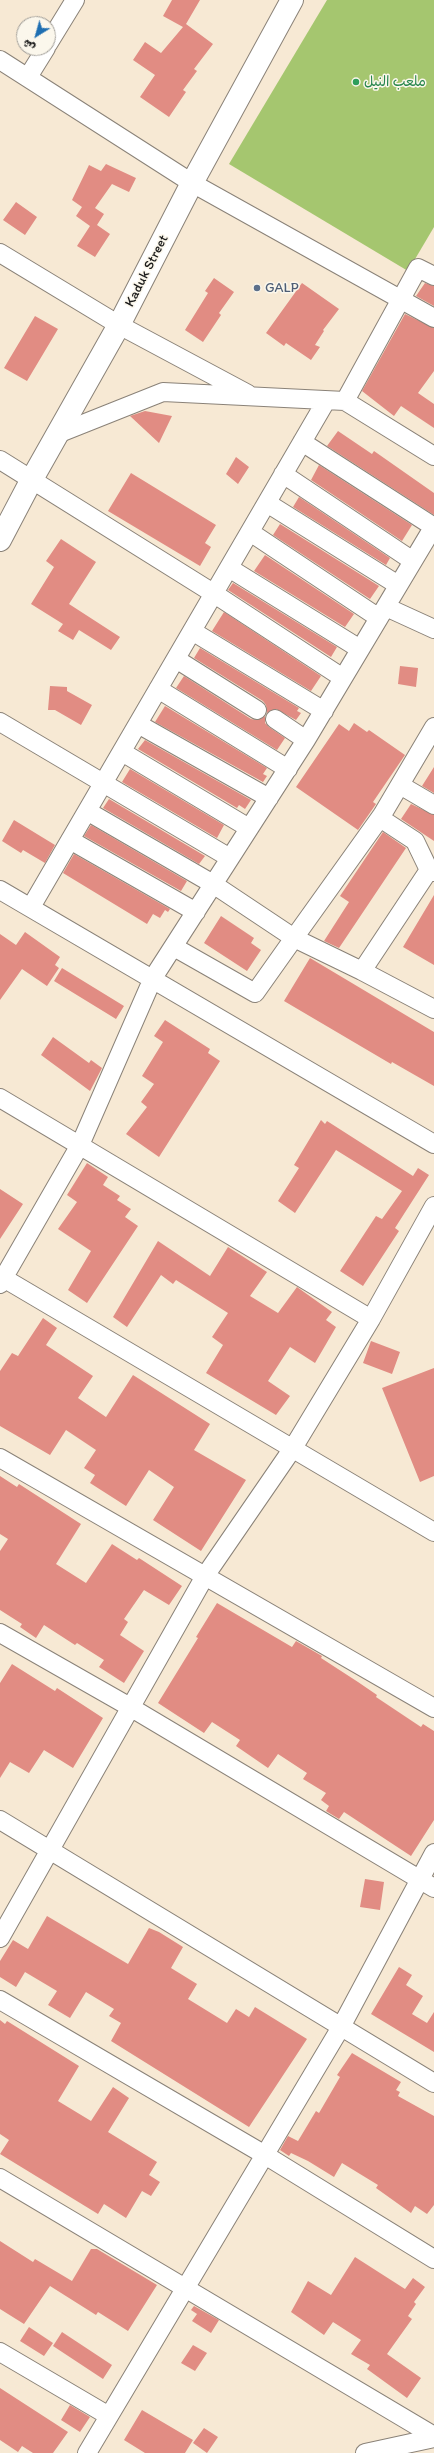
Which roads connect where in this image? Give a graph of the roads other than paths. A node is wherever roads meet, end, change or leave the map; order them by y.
1 (75, 0) edge
2 (292, 0) edge
3 (56, 31) edge
4 (41, 56) edge
5 (0, 60) edge
6 (28, 77) junction
7 (192, 183) junction
8 (0, 253) edge
9 (434, 276) edge
10 (401, 300) junction
11 (434, 318) edge
12 (119, 325) junction
13 (252, 397) junction
14 (326, 401) junction
15 (345, 402) junction
16 (60, 433) junction
17 (302, 442) junction
18 (434, 456) edge
19 (0, 460) edge
20 (283, 474) junction
21 (32, 479) junction
22 (267, 503) junction
23 (434, 527) edge
24 (250, 532) junction
25 (0, 540) edge
26 (414, 561) junction
27 (229, 568) junction
28 (398, 585) junction
29 (213, 593) junction
30 (382, 612) junction
31 (434, 630) edge
32 (192, 631) junction
33 (360, 649) junction
34 (176, 659) junction
35 (343, 678) junction
36 (158, 689) junction
37 (256, 710) dead end
38 (324, 711) junction
39 (275, 719) dead end
40 (0, 722) edge
41 (138, 724) junction
42 (434, 727) edge
43 (306, 740) junction
44 (122, 752) junction
45 (288, 769) junction
46 (104, 782) junction
47 (400, 785) junction
48 (269, 798) junction
49 (434, 805) edge
50 (87, 811) junction
51 (380, 818) junction
52 (249, 828) junction
53 (70, 840) junction
54 (230, 858) junction
55 (432, 871) edge
56 (213, 884) junction
57 (0, 890) edge
58 (31, 908) junction
59 (196, 912) junction
60 (294, 938) junction
61 (174, 947) junction
62 (362, 971) junction
63 (153, 978) junction
64 (434, 1010) edge
65 (0, 1098) edge
66 (434, 1144) edge
67 (80, 1145) junction
68 (434, 1206) edge
69 (1, 1279) edge
70 (371, 1319) junction
71 (293, 1448) junction
72 (0, 1458) edge
73 (434, 1532) edge
74 (205, 1576) junction
75 (0, 1633) edge
76 (130, 1707) junction
77 (434, 1708) edge
78 (0, 1820) edge
79 (49, 1850) junction
80 (434, 1853) edge
81 (427, 1884) edge
82 (0, 1938) edge
83 (0, 2000) edge
84 (341, 2027) junction
85 (434, 2083) edge
86 (265, 2155) junction
87 (0, 2178) edge
88 (434, 2260) edge
89 (188, 2288) junction
90 (0, 2352) edge
91 (109, 2416) junction
92 (434, 2437) edge
93 (87, 2453) edge
94 (365, 2453) edge

1 - 3 street
2 - 7 street, Kaduk Street
4 - 6 street
5 - 6 street
6 - 7 street
7 - 10 street
7 - 12 street, Kaduk Street
8 - 12 street
9 - 10 street
10 - 11 street
10 - 15 street
12 - 13 street
12 - 16 street, Kaduk Street
13 - 14 street
13 - 16 street
14 - 15 street
14 - 17 street
15 - 18 street
16 - 21 street, Kaduk Street
17 - 20 street
17 - 23 street
19 - 21 street
20 - 22 street
20 - 26 street
21 - 25 street, Kaduk Street
21 - 29 street
22 - 24 street
22 - 28 street
23 - 26 street
24 - 27 street
24 - 30 street
26 - 28 street
27 - 29 street
27 - 33 street
28 - 30 street
29 - 32 street
29 - 35 street
30 - 31 street
30 - 33 street
32 - 34 street
32 - 38 street
33 - 35 street
34 - 36 street
34 - 37 street
35 - 38 street
36 - 41 street
36 - 45 street
38 - 43 street
39 - 43 street
40 - 46 street
41 - 44 street
41 - 48 street
42 - 47 street
43 - 45 street
44 - 46 street
44 - 52 street
45 - 48 street
46 - 50 street
46 - 54 street
47 - 49 street
47 - 51 street
48 - 52 street
50 - 53 street
50 - 56 street
51 - 55 street
51 - 60 street
52 - 54 street
53 - 58 street
53 - 59 street
54 - 56 street
55 - 62 street
56 - 59 street
56 - 60 street
57 - 58 street
58 - 63 street
59 - 61 street
60 - 61 street
60 - 62 street
61 - 63 street
62 - 64 street
63 - 66 street
63 - 67 street
65 - 67 street
67 - 69 street
67 - 70 street
68 - 70 street
69 - 71 street
70 - 71 street
71 - 73 street
71 - 74 street
72 - 74 street
74 - 76 street
74 - 77 street
75 - 76 street
76 - 79 street
76 - 81 street
78 - 79 street
79 - 82 street
79 - 84 street
80 - 81 street
81 - 84 street
83 - 86 street
84 - 85 street
84 - 86 street
86 - 88 street
86 - 89 street
87 - 89 street
89 - 91 street
89 - 92 street
90 - 91 street
91 - 93 street
92 - 94 street

